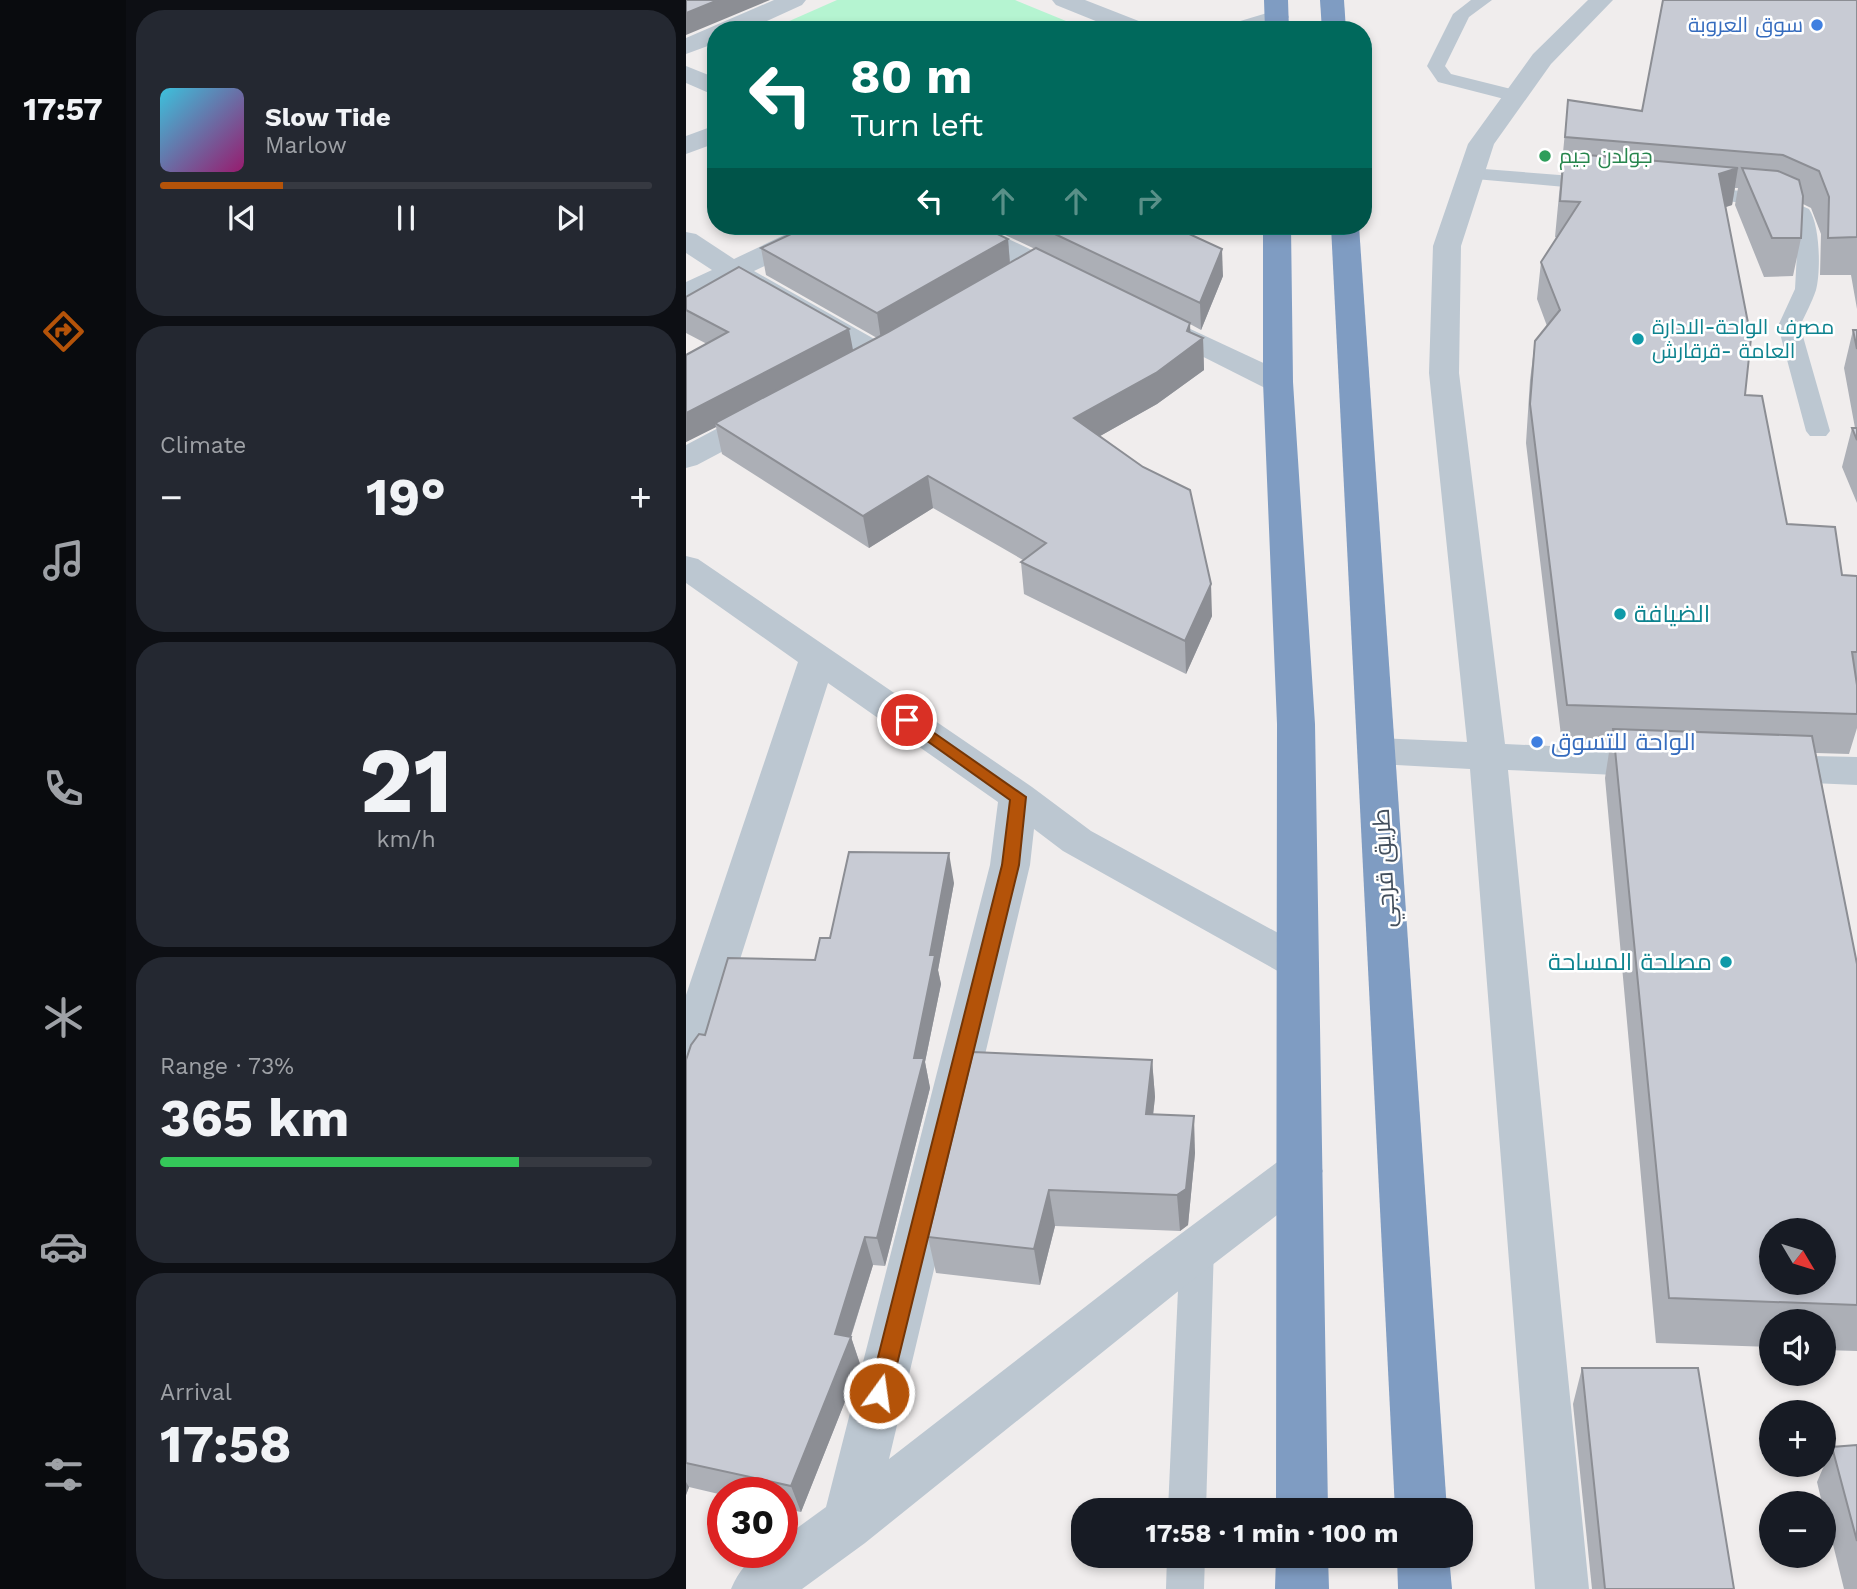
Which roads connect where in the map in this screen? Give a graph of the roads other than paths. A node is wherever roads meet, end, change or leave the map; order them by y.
1 (793, 0) edge
2 (1063, 0) edge
3 (1332, 0) edge
4 (1483, 0) edge
5 (1601, 0) edge
6 (746, 21) edge
7 (1117, 21) edge
8 (1333, 21) edge
9 (707, 38) edge
10 (686, 47) edge
11 (686, 73) edge
12 (707, 84) edge
13 (1516, 96) junction
14 (707, 137) edge
15 (686, 146) edge
16 (1471, 174) junction
17 (1623, 187) edge
18 (1678, 191) edge
19 (807, 235) edge
20 (978, 235) edge
21 (1278, 235) edge
22 (1346, 235) edge
23 (686, 240) edge
24 (1040, 264) junction
25 (733, 271) junction
26 (1005, 283) edge
27 (1090, 289) edge
28 (686, 293) edge
29 (1127, 307) edge
30 (880, 355) edge
31 (1278, 382) junction
32 (796, 400) edge
33 (1818, 431) dead end
34 (686, 458) edge
35 (686, 567) edge
36 (818, 657) junction
37 (1378, 751) junction
38 (1488, 758) junction
39 (1693, 765) edge
40 (1734, 766) edge
41 (1857, 771) edge
42 (1018, 797) junction
43 (1077, 841) junction
44 (1010, 865) junction
45 (1298, 963) junction
46 (686, 1060) edge
47 (1300, 1171) junction
48 (1196, 1247) junction
49 (1188, 1498) edge
50 (1302, 1498) edge
51 (1420, 1498) edge
52 (847, 1525) junction
53 (1186, 1568) edge
54 (1302, 1568) edge
55 (1424, 1568) edge
56 (758, 1589) edge
57 (1185, 1589) edge
58 (1302, 1589) edge
59 (1425, 1589) edge
60 (1562, 1589) edge

1 - 6 street
2 - 7 street
3 - 8 highway
4 - 13 lane
5 - 13 street
9 - 10 street
11 - 12 street
13 - 16 street
14 - 15 street
16 - 17 lane
16 - 38 street
18 - 33 lane
19 - 25 street
20 - 24 street
21 - 31 highway
22 - 37 highway, طريق قرجي
23 - 25 street
24 - 26 street
24 - 27 street
25 - 28 street
25 - 30 street
29 - 31 street
31 - 45 highway
32 - 34 street
35 - 36 street
36 - 42 street
36 - 46 street
37 - 38 street
37 - 51 highway, طريق قرجي
38 - 39 street
38 - 60 street
40 - 41 street
42 - 43 street
42 - 44 street
43 - 44 street
43 - 45 street
44 - 52 street
45 - 47 highway
47 - 48 street
47 - 50 highway
48 - 49 lane
48 - 52 street
52 - 56 street
53 - 57 lane
54 - 58 highway
55 - 59 highway

